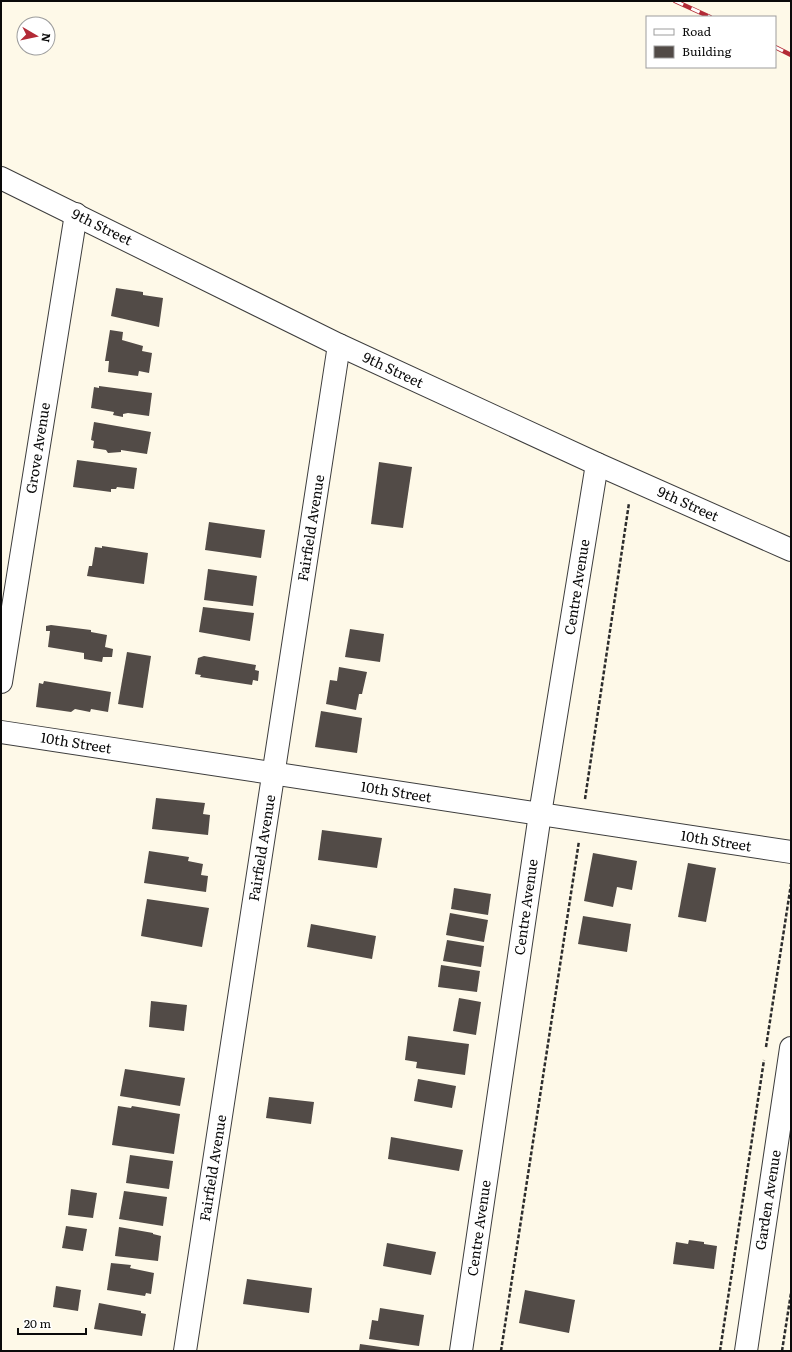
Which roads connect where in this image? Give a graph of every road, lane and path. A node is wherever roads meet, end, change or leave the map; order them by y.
1 (1, 178) edge
2 (76, 214) junction
3 (339, 345) junction
4 (597, 464) junction
5 (629, 500) dead end
6 (791, 550) edge
7 (1, 682) edge
8 (1, 732) edge
9 (274, 773) junction
10 (540, 814) junction
11 (582, 820) junction
12 (791, 852) edge
13 (791, 884) edge
14 (791, 1048) edge
15 (791, 1293) edge
16 (185, 1351) edge
17 (462, 1351) edge
18 (501, 1351) edge
19 (720, 1351) edge
20 (746, 1351) edge
21 (782, 1351) edge

1 - 2 street, 9th Street
2 - 3 street, 9th Street
2 - 7 street, Grove Avenue
3 - 4 street, 9th Street
3 - 9 street, Fairfield Avenue
4 - 6 street, 9th Street
4 - 10 street, Centre Avenue
5 - 11 path
8 - 9 street, 10th Street
9 - 10 street, 10th Street
9 - 16 street, Fairfield Avenue
10 - 11 street, 10th Street
10 - 17 street, Centre Avenue
11 - 12 street, 10th Street
11 - 18 path
13 - 19 path
14 - 20 street, Garden Avenue
15 - 21 path

